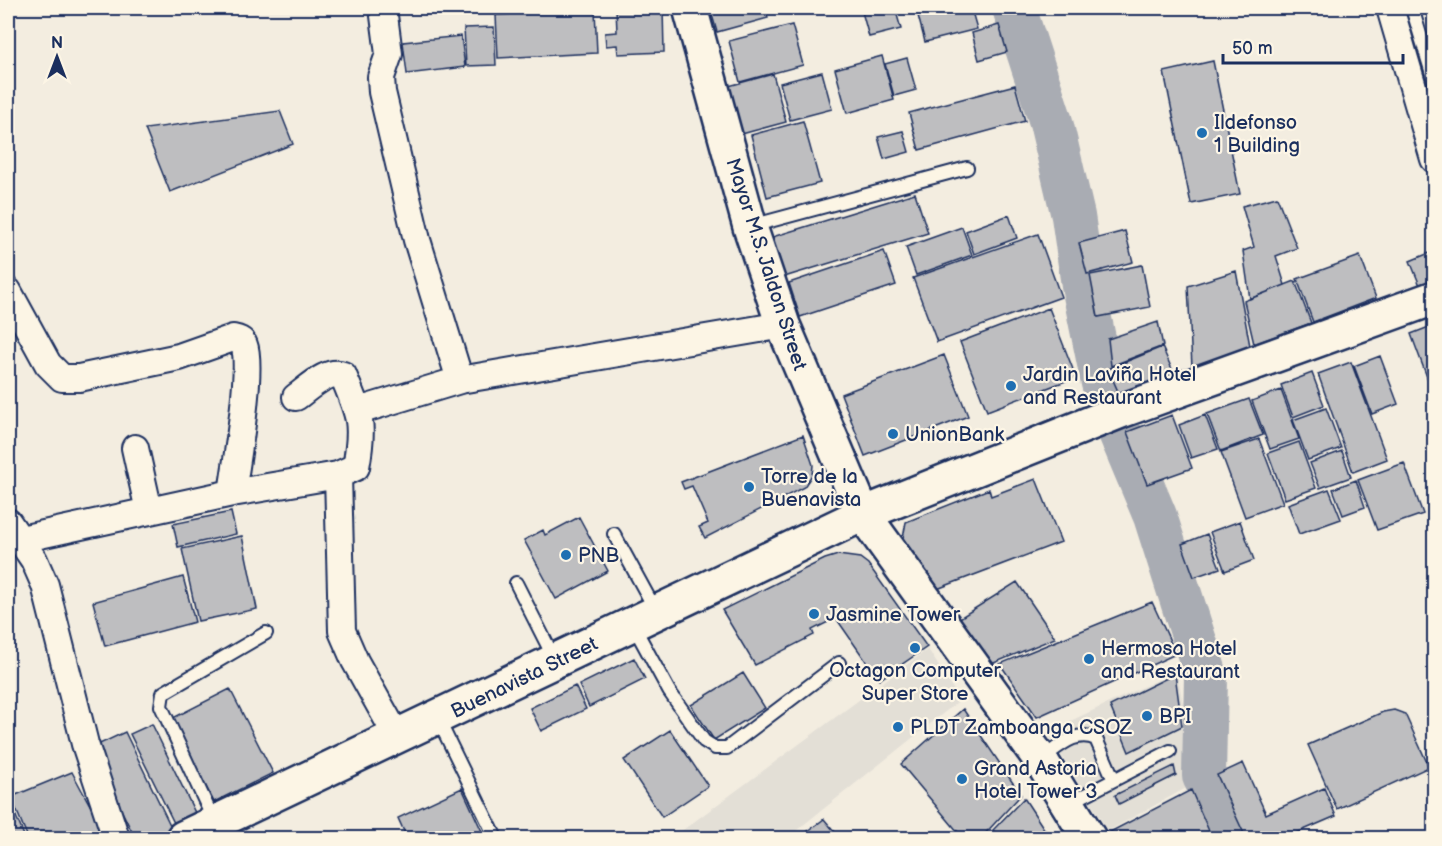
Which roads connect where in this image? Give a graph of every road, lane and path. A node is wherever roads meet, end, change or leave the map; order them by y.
1 (383, 8) edge
2 (690, 8) edge
3 (1390, 8) edge
4 (1412, 8) edge
5 (1434, 80) edge
6 (1434, 159) edge
7 (967, 168) dead end
8 (750, 227) junction
9 (8, 292) edge
10 (1434, 298) edge
11 (783, 326) junction
12 (460, 380) junction
13 (296, 397) dead end
14 (358, 411) junction
15 (135, 448) dead end
16 (338, 475) junction
17 (232, 493) junction
18 (149, 511) junction
19 (863, 514) junction
20 (14, 531) edge
21 (614, 534) dead end
22 (516, 584) dead end
23 (644, 618) junction
24 (266, 633) dead end
25 (556, 662) junction
26 (839, 663) dead end
27 (438, 719) junction
28 (398, 738) junction
29 (1170, 751) dead end
30 (1040, 759) junction
31 (1114, 780) junction
32 (1081, 797) dead end
33 (215, 824) junction
34 (116, 838) edge
35 (183, 838) edge
36 (496, 838) edge
37 (1089, 838) edge

1 - 12 street
2 - 8 main road, Mayor M.S. Jaldon Street
3 - 6 street
4 - 5 lane
7 - 8 lane
8 - 11 main road, Mayor M.S. Jaldon Street
9 - 17 street
10 - 19 main road, Buenavista Street
11 - 12 street
11 - 19 main road, Mayor M.S. Jaldon Street
12 - 14 street
13 - 14 street
14 - 16 street
15 - 18 street
16 - 17 street
16 - 28 street
17 - 18 street
18 - 20 street
19 - 23 main road, Buenavista Street
19 - 30 main road, Mayor M.S. Jaldon Street
20 - 34 street
21 - 23 lane
22 - 25 lane
23 - 25 main road, Buenavista Street
23 - 26 lane
24 - 33 lane
25 - 27 main road, Buenavista Street
27 - 28 main road, Buenavista Street
27 - 36 lane
28 - 33 main road, Buenavista Street
29 - 31 lane
30 - 31 lane
30 - 37 main road, Mayor M.S. Jaldon Street
31 - 32 lane
33 - 35 main road, Buenavista Street

